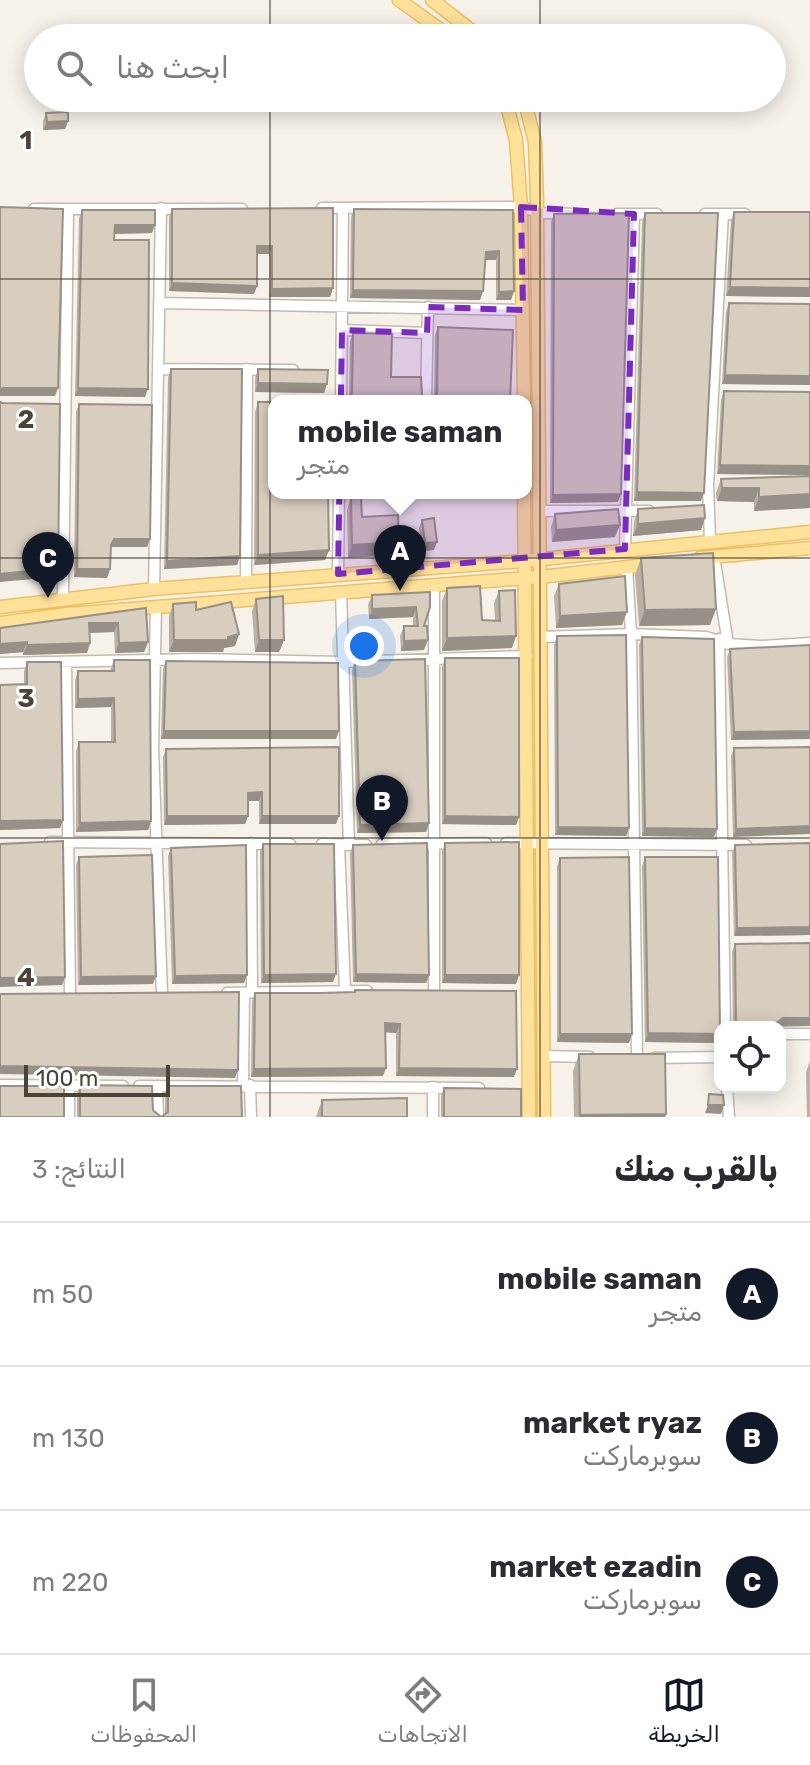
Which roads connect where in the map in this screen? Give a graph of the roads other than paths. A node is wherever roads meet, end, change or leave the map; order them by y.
1 (399, 0) edge
2 (432, 0) edge
3 (432, 24) edge
4 (463, 24) edge
5 (511, 112) edge
6 (528, 112) edge
7 (521, 207) junction
8 (161, 208) junction
9 (313, 208) edge
10 (27, 209) edge
11 (68, 209) junction
12 (251, 209) edge
13 (343, 209) junction
14 (537, 212) junction
15 (592, 214) edge
16 (606, 214) edge
17 (634, 214) junction
18 (664, 214) edge
19 (693, 214) edge
20 (723, 214) junction
21 (752, 214) edge
22 (159, 303) junction
23 (717, 304) junction
24 (733, 304) edge
25 (342, 307) junction
26 (428, 307) junction
27 (523, 310) junction
28 (342, 330) junction
29 (427, 333) junction
30 (159, 369) junction
31 (247, 369) junction
32 (310, 370) edge
33 (325, 370) edge
34 (341, 370) junction
35 (713, 392) junction
36 (726, 392) edge
37 (341, 395) edge
38 (426, 395) edge
39 (524, 395) edge
40 (48, 404) edge
41 (64, 404) junction
42 (80, 404) edge
43 (143, 405) edge
44 (159, 405) junction
45 (723, 484) edge
46 (708, 485) junction
47 (339, 499) edge
48 (524, 499) edge
49 (696, 509) edge
50 (709, 509) junction
51 (539, 511) junction
52 (627, 511) junction
53 (655, 511) edge
54 (810, 532) edge
55 (710, 541) junction
56 (810, 548) edge
57 (625, 549) junction
58 (714, 556) junction
59 (539, 560) junction
60 (685, 560) edge
61 (523, 561) junction
62 (671, 562) edge
63 (627, 568) junction
64 (338, 574) junction
65 (540, 577) junction
66 (525, 578) junction
67 (246, 581) junction
68 (434, 585) junction
69 (154, 589) junction
70 (341, 592) junction
71 (63, 598) junction
72 (0, 607) edge
73 (156, 607) junction
74 (0, 623) edge
75 (631, 634) junction
76 (540, 637) junction
77 (724, 642) junction
78 (810, 643) edge
79 (527, 656) junction
80 (432, 657) junction
81 (154, 660) junction
82 (66, 662) junction
83 (343, 662) junction
84 (0, 663) edge
85 (331, 747) edge
86 (346, 747) junction
87 (722, 748) junction
88 (736, 748) edge
89 (153, 749) junction
90 (168, 749) edge
91 (68, 841) junction
92 (434, 842) junction
93 (41, 843) edge
94 (251, 843) junction
95 (526, 843) junction
96 (157, 844) junction
97 (295, 844) edge
98 (310, 844) edge
99 (542, 844) junction
100 (344, 845) junction
101 (632, 845) junction
102 (723, 845) junction
103 (752, 845) edge
104 (723, 944) junction
105 (738, 944) edge
106 (345, 990) junction
107 (375, 991) edge
108 (248, 992) junction
109 (419, 992) edge
110 (434, 992) junction
111 (448, 992) edge
112 (147, 993) edge
113 (162, 993) junction
114 (176, 993) edge
115 (217, 993) edge
116 (86, 994) edge
117 (56, 995) edge
118 (70, 995) junction
119 (725, 1021) edge
120 (786, 1034) edge
121 (810, 1034) edge
122 (544, 1056) junction
123 (597, 1057) edge
124 (714, 1057) edge
125 (624, 1058) edge
126 (637, 1058) junction
127 (0, 1085) edge
128 (69, 1085) junction
129 (247, 1085) junction
130 (157, 1086) junction
131 (433, 1087) junction
132 (491, 1089) edge
133 (524, 1089) junction
134 (544, 1089) junction
135 (727, 1093) edge
136 (69, 1117) edge
137 (158, 1117) edge
138 (251, 1117) edge
139 (433, 1117) edge
140 (529, 1117) edge
141 (544, 1117) edge
142 (729, 1117) edge

1 - 3 main road
2 - 4 main road
5 - 7 main road
6 - 14 main road
7 - 13 street
7 - 14 street
7 - 27 main road
8 - 11 street
8 - 12 street
8 - 22 street
9 - 13 street
10 - 11 street
11 - 41 street
13 - 25 street
14 - 15 street
14 - 51 main road
16 - 17 street
17 - 18 street
17 - 52 street
19 - 20 street
20 - 21 street
20 - 23 street
22 - 25 street
22 - 30 street
23 - 24 street
23 - 35 street
25 - 26 street
25 - 28 street
26 - 27 street
26 - 29 street
27 - 39 main road
28 - 29 street
28 - 34 street
29 - 38 street
30 - 31 street
30 - 44 street
31 - 32 street
31 - 67 street
33 - 34 street
34 - 37 street
35 - 36 street
35 - 46 street
40 - 41 street
41 - 42 street
41 - 71 street
43 - 44 street
44 - 69 street
45 - 46 street
46 - 50 street
47 - 64 street
48 - 61 main road
49 - 50 street
50 - 55 street
51 - 52 street
51 - 59 main road
52 - 53 street
52 - 57 street
54 - 55 main road
55 - 57 main road
56 - 58 main road
57 - 59 main road
58 - 60 main road
58 - 77 street
59 - 61 main road
59 - 65 main road
61 - 64 main road
61 - 66 main road
62 - 63 main road
63 - 65 main road
63 - 75 street
64 - 67 main road
65 - 66 main road
65 - 76 main road
66 - 68 main road
66 - 79 main road
67 - 69 main road
68 - 70 main road
68 - 80 street
69 - 71 main road
70 - 73 main road
70 - 83 street
71 - 72 main road
73 - 74 main road
73 - 81 street
75 - 76 street
75 - 77 street
75 - 101 street
76 - 99 main road
77 - 78 street
77 - 87 street
79 - 80 street
79 - 95 main road
80 - 83 street
80 - 92 street
81 - 82 street
81 - 83 street
81 - 89 street
82 - 84 street
82 - 91 street
83 - 86 street
85 - 86 street
86 - 100 street
87 - 88 street
87 - 102 street
89 - 90 street
89 - 96 street
91 - 93 street
91 - 96 street
91 - 118 street
92 - 95 street
92 - 100 street
92 - 110 street
94 - 96 street
94 - 97 street
94 - 108 street
95 - 99 street
95 - 133 main road
96 - 113 street
98 - 100 street
99 - 101 street
99 - 122 main road
100 - 106 street
101 - 102 street
101 - 126 street
102 - 103 street
102 - 104 street
104 - 105 street
104 - 119 street
106 - 107 street
106 - 108 street
108 - 115 street
108 - 129 street
109 - 110 street
110 - 111 street
112 - 113 street
113 - 114 street
116 - 118 street
117 - 118 street
120 - 121 street
122 - 123 street
122 - 134 main road
124 - 126 street
125 - 126 street
127 - 128 street
128 - 130 street
128 - 136 street
129 - 130 street
129 - 131 street
129 - 138 street
130 - 137 street
131 - 132 street
131 - 139 street
133 - 134 main road
133 - 140 main road
134 - 141 main road
135 - 142 street

